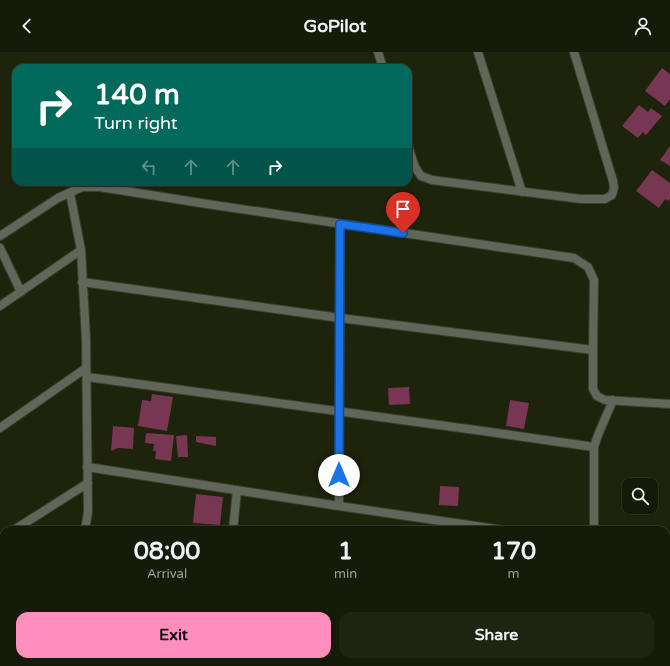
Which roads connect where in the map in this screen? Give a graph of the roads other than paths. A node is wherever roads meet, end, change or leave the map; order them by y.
1 (378, 52) edge
2 (478, 52) edge
3 (574, 52) edge
4 (382, 64) edge
5 (412, 158) edge
6 (522, 192) junction
7 (70, 193) junction
8 (340, 224) junction
9 (0, 236) edge
10 (0, 248) edge
11 (81, 250) junction
12 (82, 282) junction
13 (21, 292) junction
14 (0, 306) edge
15 (340, 318) junction
16 (593, 350) junction
17 (86, 368) junction
18 (86, 377) junction
19 (613, 400) junction
20 (670, 404) edge
21 (339, 411) junction
22 (0, 428) edge
23 (594, 447) junction
24 (87, 467) junction
25 (88, 483) junction
26 (237, 490) junction
27 (339, 506) junction
28 (20, 526) edge
29 (86, 526) edge
30 (233, 526) edge
31 (476, 526) edge
32 (594, 526) edge

1 - 4 street
2 - 6 street
3 - 6 street
5 - 6 street
7 - 8 street
7 - 9 street
7 - 11 street
8 - 15 street
8 - 16 street
10 - 13 street
11 - 12 street
11 - 13 street
12 - 15 street
12 - 17 street
13 - 14 street
15 - 16 street
15 - 21 street
16 - 19 street
17 - 18 street
17 - 22 street
18 - 21 street
18 - 24 street
19 - 20 street
19 - 23 street
21 - 23 street
21 - 27 street
23 - 32 street
24 - 25 street
24 - 26 street
25 - 28 street
25 - 29 street
26 - 27 street
26 - 30 street
27 - 31 street

